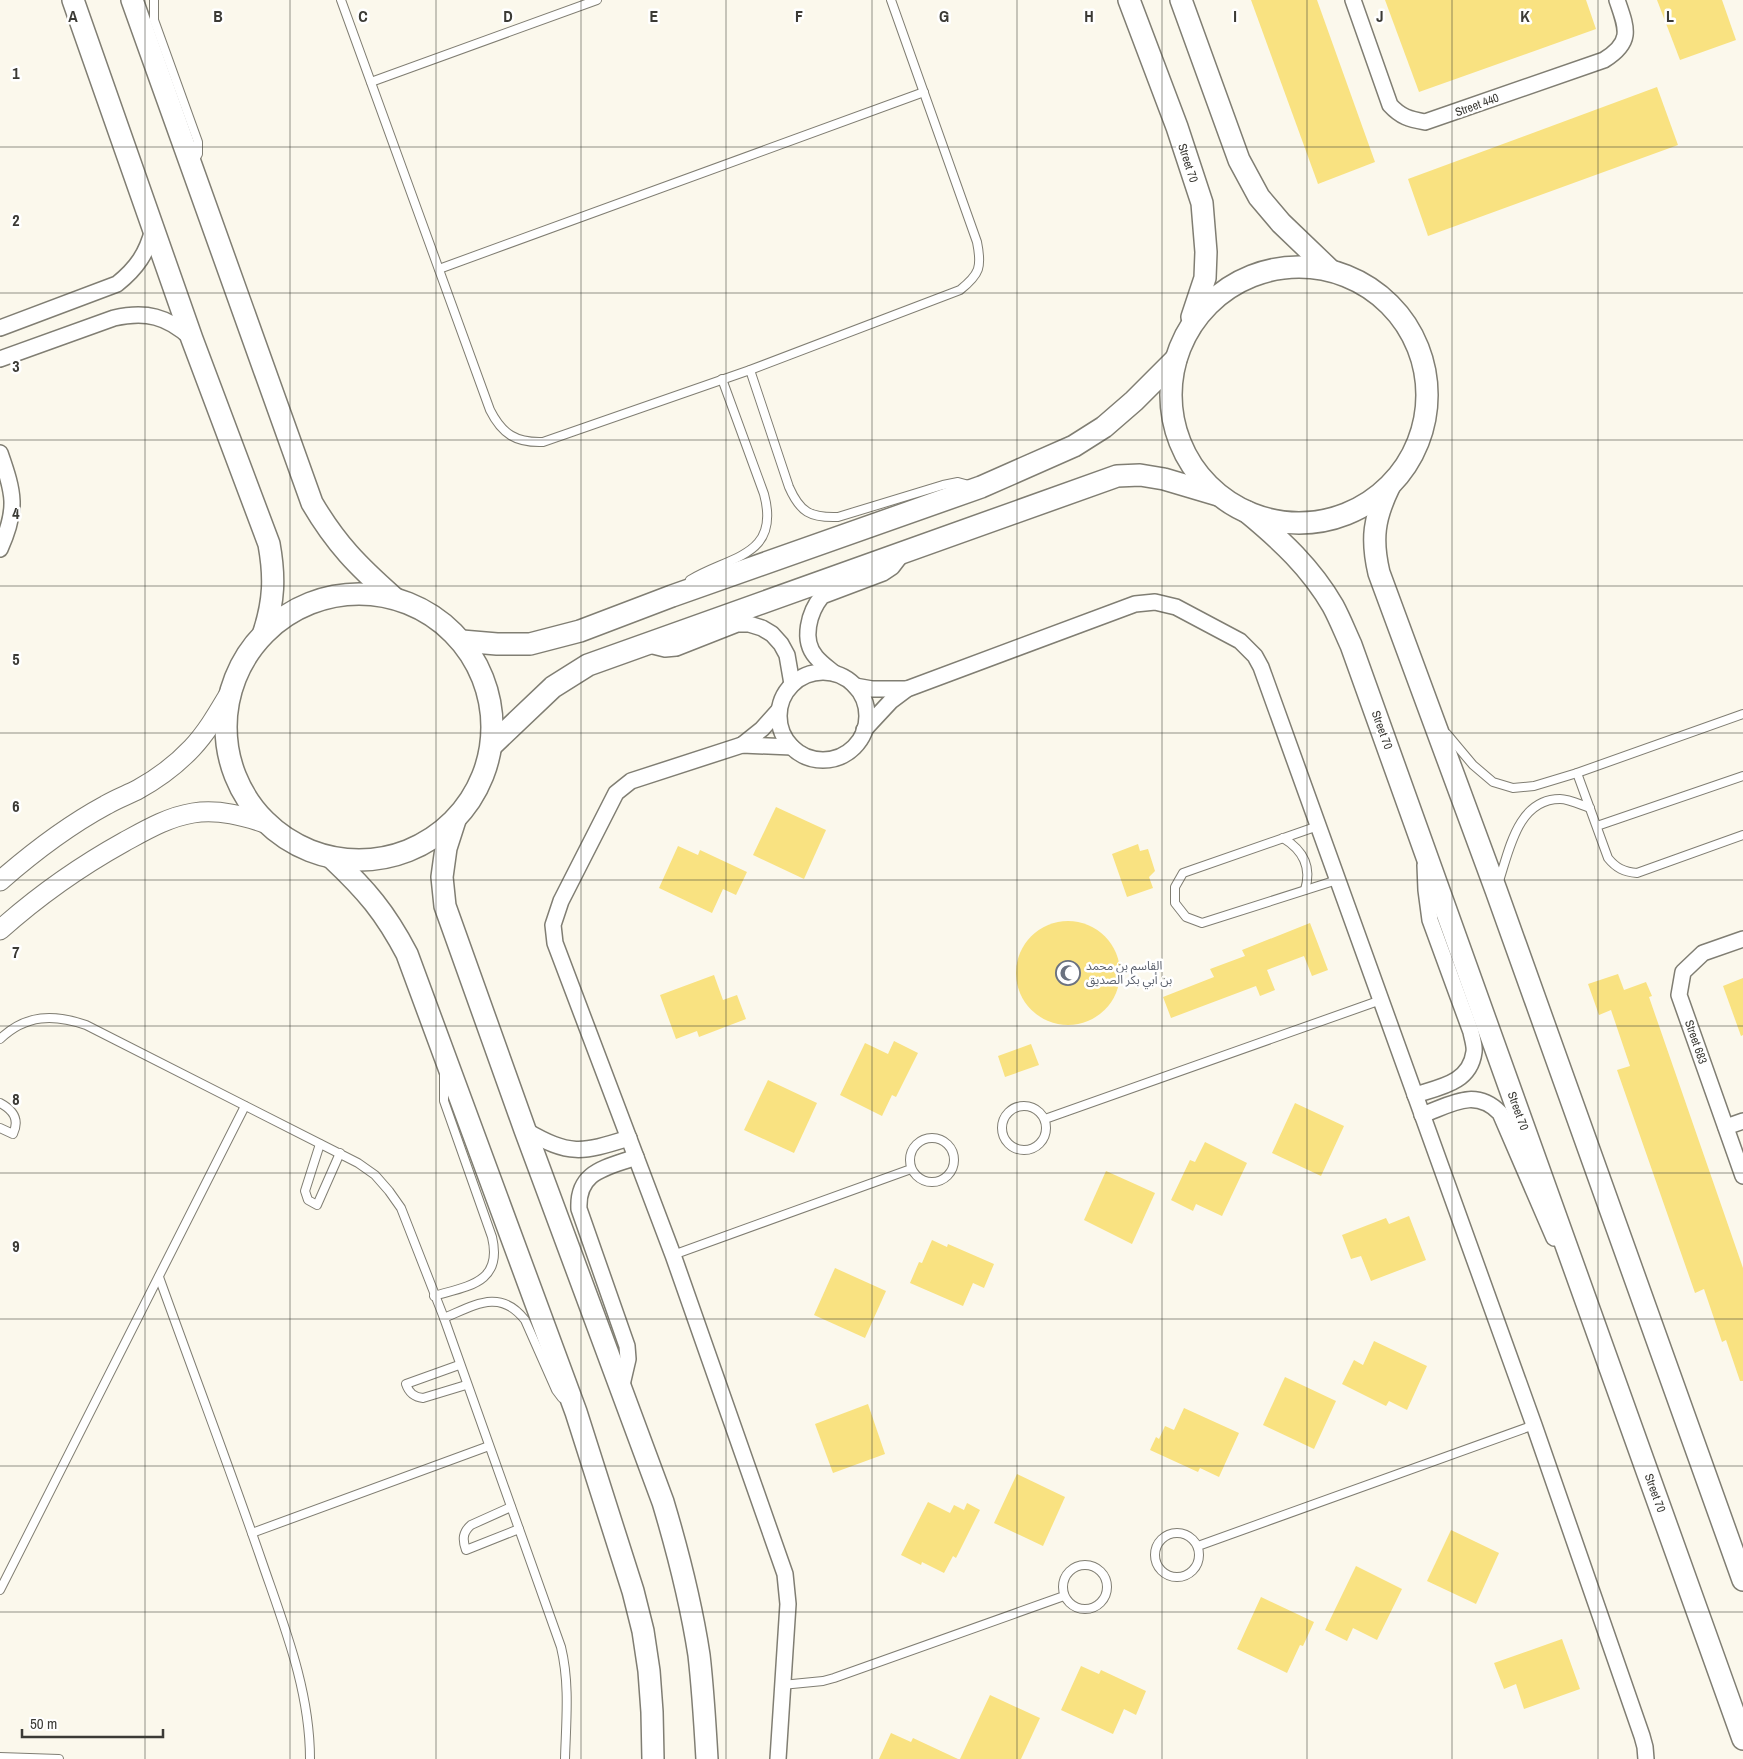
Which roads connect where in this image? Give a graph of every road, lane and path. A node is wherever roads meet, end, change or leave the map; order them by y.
1 (73, 0) edge
2 (132, 0) edge
3 (154, 0) edge
4 (341, 0) edge
5 (596, 0) edge
6 (891, 0) edge
7 (1129, 0) edge
8 (1181, 0) edge
9 (1353, 0) edge
10 (1617, 0) edge
11 (371, 82) junction
12 (924, 92) junction
13 (192, 165) junction
14 (153, 229) junction
15 (439, 269) junction
16 (1330, 270) junction
17 (0, 328) edge
18 (1188, 331) junction
19 (192, 339) junction
20 (1176, 358) junction
21 (0, 359) edge
22 (750, 370) junction
23 (722, 379) junction
24 (0, 453) edge
25 (981, 487) junction
26 (1388, 487) junction
27 (1218, 494) junction
28 (1247, 512) junction
29 (0, 549) edge
30 (902, 554) junction
31 (672, 596) junction
32 (393, 597) junction
33 (264, 632) junction
34 (462, 641) junction
35 (644, 644) junction
36 (834, 673) junction
37 (792, 684) junction
38 (855, 686) junction
39 (907, 689) junction
40 (231, 691) junction
41 (779, 710) junction
42 (1743, 714) edge
43 (1432, 717) junction
44 (864, 730) junction
45 (492, 745) junction
46 (742, 745) junction
47 (792, 747) junction
48 (1577, 773) junction
49 (1743, 776) edge
50 (1590, 808) junction
51 (456, 820) junction
52 (268, 824) junction
53 (1318, 826) junction
54 (1596, 826) junction
55 (1743, 835) edge
56 (1283, 838) junction
57 (1426, 851) junction
58 (332, 858) junction
59 (1338, 880) junction
60 (0, 881) edge
61 (1305, 890) junction
62 (1496, 890) junction
63 (0, 930) edge
64 (1743, 939) edge
65 (1381, 1000) junction
66 (0, 1039) edge
67 (446, 1059) junction
68 (1415, 1095) junction
69 (0, 1103) edge
70 (245, 1106) junction
71 (1422, 1115) junction
72 (1045, 1119) junction
73 (1743, 1121) edge
74 (1726, 1126) junction
75 (0, 1128) edge
76 (525, 1130) junction
77 (629, 1138) junction
78 (320, 1144) junction
79 (340, 1153) junction
80 (636, 1157) junction
81 (911, 1169) junction
82 (1743, 1176) edge
83 (674, 1255) junction
84 (159, 1277) junction
85 (434, 1296) junction
86 (1585, 1298) junction
87 (444, 1318) junction
88 (459, 1365) junction
89 (466, 1384) junction
90 (621, 1388) junction
91 (576, 1412) junction
92 (1534, 1426) junction
93 (489, 1446) junction
94 (511, 1507) junction
95 (519, 1529) junction
96 (252, 1533) junction
97 (1198, 1546) junction
98 (1743, 1580) edge
99 (0, 1590) edge
100 (1064, 1596) junction
101 (782, 1685) junction
102 (1743, 1739) edge
103 (0, 1757) edge
104 (59, 1759) edge
105 (310, 1759) edge
106 (564, 1759) edge
107 (653, 1759) edge
108 (706, 1759) edge
109 (778, 1759) edge
110 (1646, 1759) edge

1 - 14 main road
2 - 13 main road
3 - 13 lane
4 - 11 lane
5 - 11 lane
6 - 12 lane
7 - 18 main road, Street 70
8 - 16 main road
9 - 10 street, Street 440
11 - 15 lane
12 - 15 lane
12 - 22 lane
13 - 32 main road
14 - 17 street
14 - 19 main road
15 - 23 lane
16 - 18 main road
16 - 26 main road
18 - 20 main road
19 - 21 street
19 - 33 main road
20 - 25 main road
20 - 27 main road
22 - 23 lane
22 - 25 lane
23 - 31 lane
24 - 29 street
25 - 31 main road
26 - 28 main road
26 - 43 main road
27 - 28 main road
27 - 30 main road
28 - 57 main road, Street 70
30 - 35 main road
30 - 36 street
31 - 34 main road
32 - 33 main road
32 - 34 main road
33 - 40 main road
34 - 45 main road
35 - 37 street
35 - 45 main road
36 - 37 street
36 - 38 street
37 - 41 street
38 - 39 street
38 - 44 street
39 - 44 street
39 - 53 street
40 - 52 main road
40 - 60 street
41 - 46 street
41 - 47 street
42 - 48 lane
43 - 48 lane
43 - 62 main road
44 - 47 street
45 - 51 main road
46 - 47 street
46 - 77 street
48 - 50 lane
49 - 54 lane
50 - 54 lane
50 - 62 lane
51 - 58 main road
51 - 76 main road
52 - 58 main road
52 - 63 street
53 - 56 lane
53 - 59 street
54 - 55 lane
56 - 61 lane
56 - 61 lane
57 - 68 street
57 - 86 main road, Street 70
58 - 67 main road
59 - 61 lane
59 - 65 street
62 - 98 main road
64 - 74 street, Street 683
65 - 68 street
65 - 72 lane
66 - 70 lane
67 - 85 lane
67 - 91 main road
68 - 71 street
69 - 75 lane
70 - 78 lane
70 - 84 lane
71 - 86 street
71 - 92 street
72 - 72 lane
73 - 74 street
74 - 82 street, Street 683
76 - 77 street
76 - 90 main road
77 - 80 street
78 - 79 lane
78 - 79 lane
79 - 85 lane
80 - 83 street
80 - 90 street
81 - 81 lane
81 - 83 lane
83 - 101 street
84 - 96 lane
84 - 99 lane
85 - 87 lane
86 - 102 main road, Street 70
87 - 88 lane
87 - 91 lane
88 - 89 lane
88 - 89 lane
89 - 93 lane
90 - 108 main road
91 - 107 main road
92 - 97 lane
92 - 110 street
93 - 94 lane
93 - 96 lane
94 - 95 lane
94 - 95 lane
95 - 106 lane
96 - 105 lane
97 - 97 lane
100 - 100 lane
100 - 101 lane
101 - 109 street
103 - 104 lane

